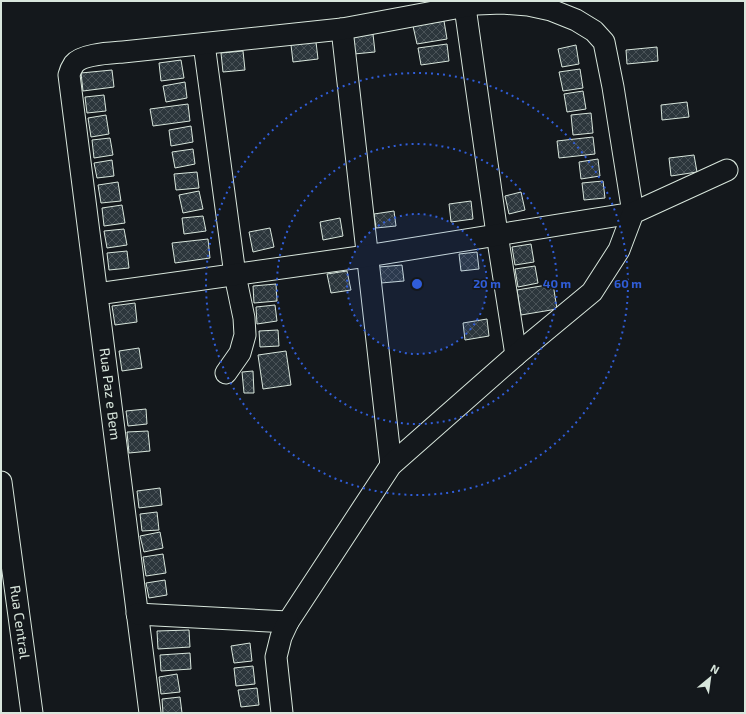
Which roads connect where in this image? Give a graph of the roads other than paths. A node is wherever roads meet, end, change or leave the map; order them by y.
1 (465, 7) junction
2 (342, 29) junction
3 (204, 44) junction
4 (727, 170) dead end
5 (633, 213) junction
6 (497, 234) junction
7 (367, 256) junction
8 (235, 275) junction
9 (97, 294) junction
10 (516, 355) junction
11 (226, 373) dead end
12 (391, 465) junction
13 (1, 482) edge
14 (137, 614) junction
15 (288, 622) junction
16 (32, 713) edge
17 (150, 713) edge
18 (282, 713) edge

1 - 2 street
1 - 5 street
1 - 6 street
2 - 3 street
2 - 7 street
3 - 8 street
3 - 9 street, Rua Paz e Bem
4 - 5 street
5 - 6 street
5 - 10 street
6 - 7 street
6 - 10 street
7 - 8 street
7 - 12 street
8 - 9 street
8 - 11 street
9 - 14 street, Rua Paz e Bem
10 - 12 street
12 - 15 street
13 - 16 street, Rua Central
14 - 15 street
14 - 17 street, Rua Paz e Bem
15 - 18 street

